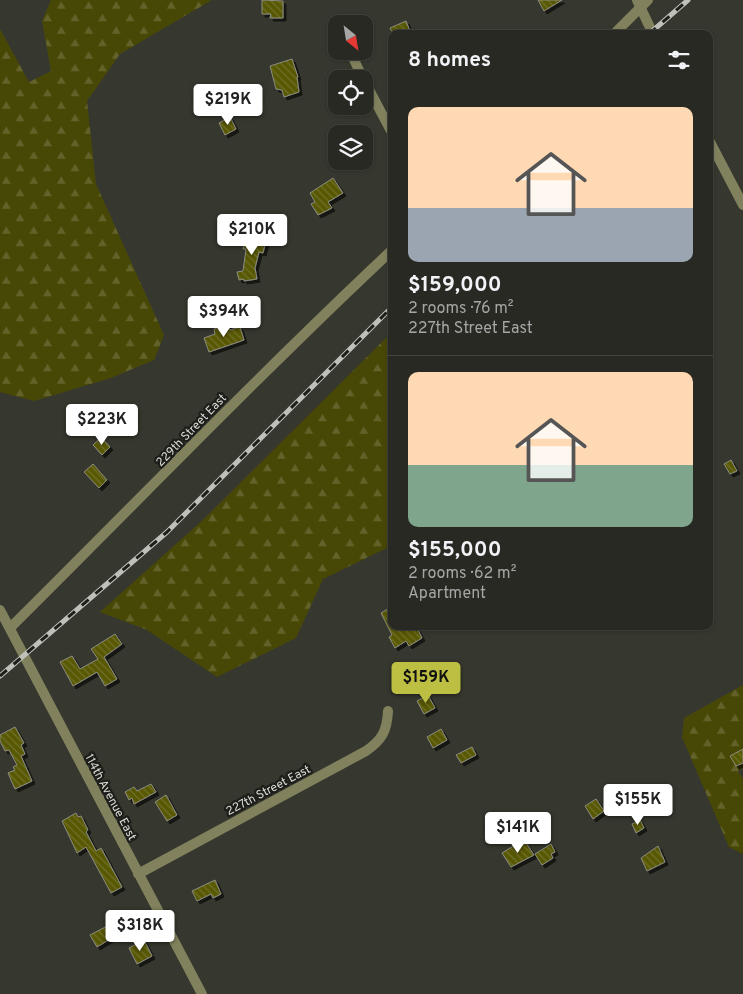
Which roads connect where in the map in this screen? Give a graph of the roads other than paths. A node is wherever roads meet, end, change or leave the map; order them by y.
1 (642, 2) edge
2 (618, 30) edge
3 (652, 30) edge
4 (373, 99) edge
5 (388, 126) edge
6 (713, 148) edge
7 (743, 205) edge
8 (388, 254) edge
9 (0, 610) edge
10 (10, 628) junction
11 (388, 711) dead end
12 (138, 874) junction
13 (202, 994) edge

1 - 2 street
1 - 3 street
4 - 5 street
6 - 7 street
8 - 10 street, 229th Street East
9 - 10 street, 114th Avenue East
10 - 12 street, 114th Avenue East
11 - 12 street, 227th Street East
12 - 13 street, 114th Avenue East

